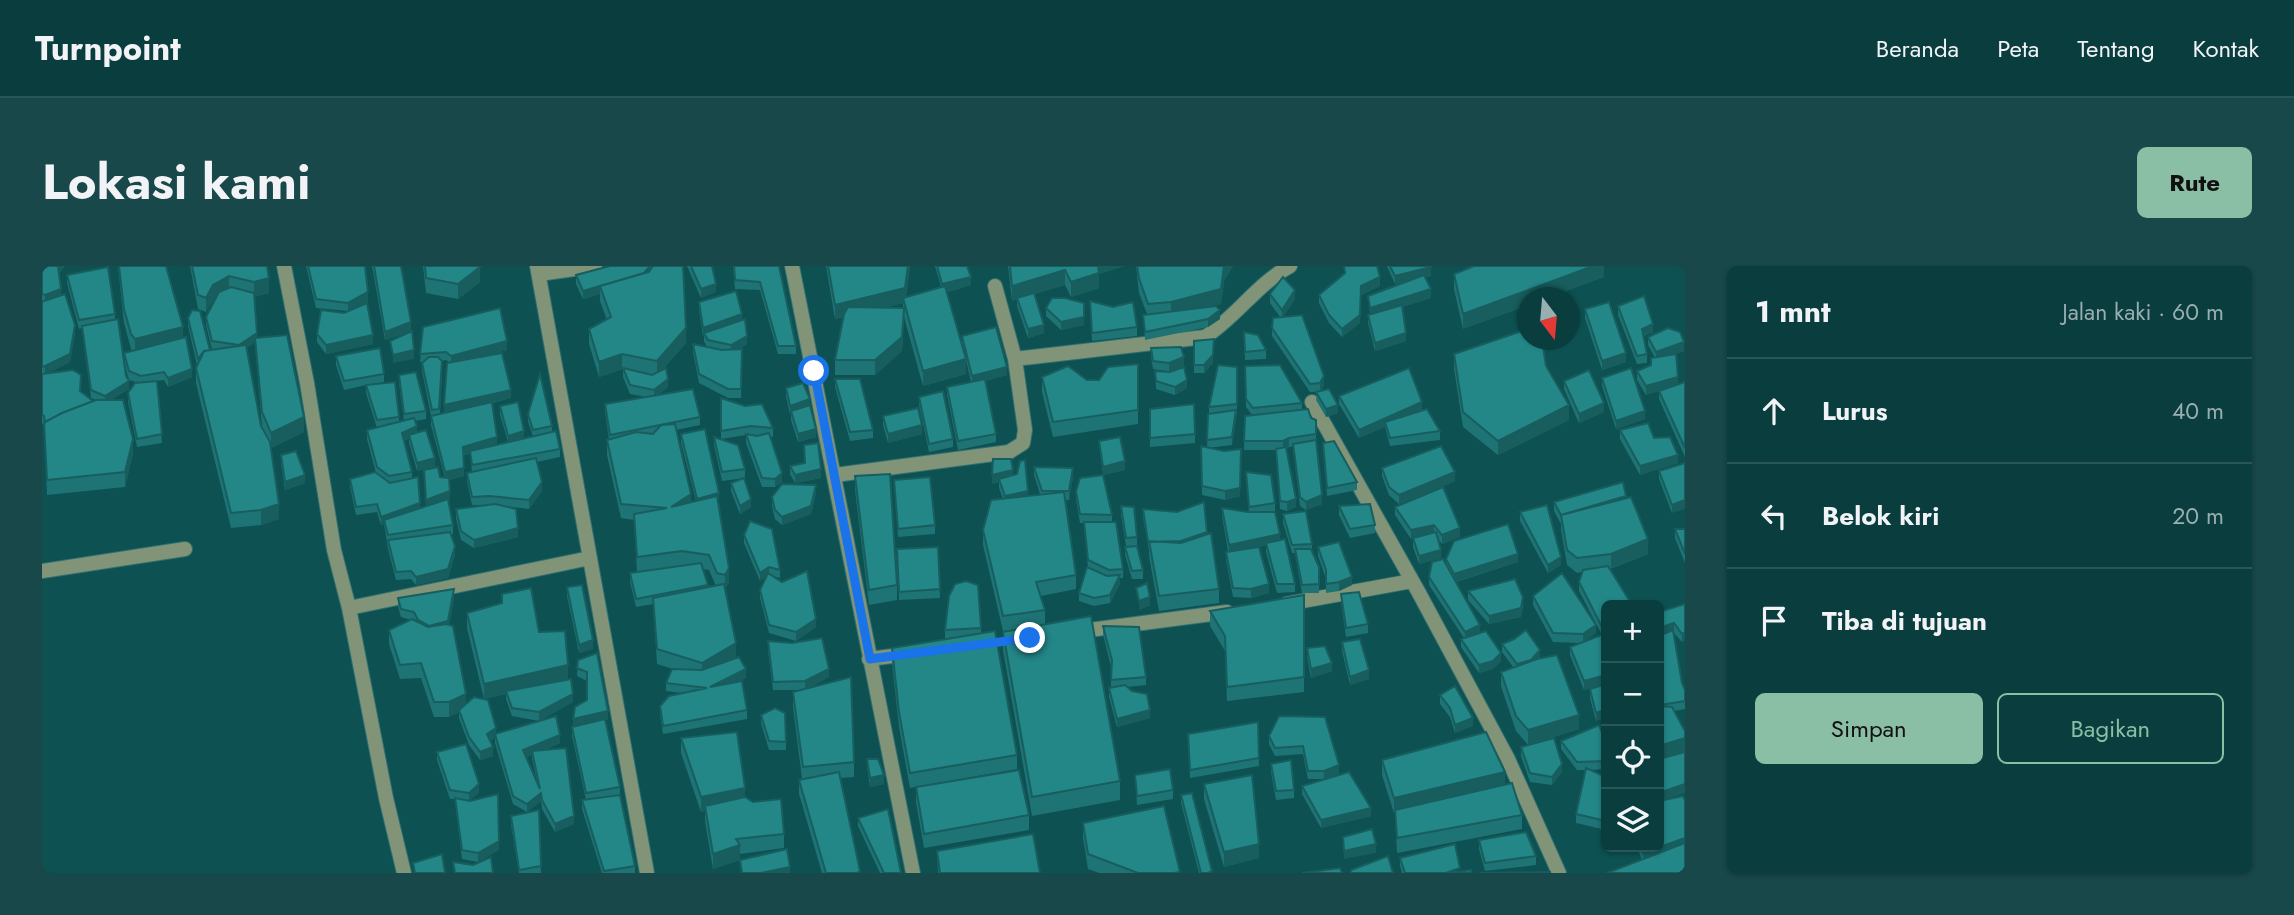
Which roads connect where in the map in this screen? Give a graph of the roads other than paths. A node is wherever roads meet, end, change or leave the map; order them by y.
1 (284, 266) edge
2 (596, 266) edge
3 (792, 266) edge
4 (1284, 269) edge
5 (538, 270) edge
6 (995, 286) dead end
7 (1015, 359) junction
8 (1312, 402) dead end
9 (835, 475) junction
10 (185, 549) dead end
11 (590, 558) junction
12 (42, 571) edge
13 (1412, 581) junction
14 (1270, 606) edge
15 (349, 608) junction
16 (1242, 610) edge
17 (1063, 634) edge
18 (925, 652) edge
19 (870, 659) junction
20 (404, 873) edge
21 (647, 873) edge
22 (913, 873) edge
23 (1559, 873) edge

1 - 15 street
2 - 5 street
3 - 9 street
4 - 7 street
5 - 11 street
6 - 7 street
7 - 9 street
8 - 13 street
9 - 19 street
10 - 12 street
11 - 15 street
11 - 21 street
13 - 14 street
13 - 23 street
15 - 20 street
16 - 17 street
18 - 19 street
19 - 22 street

